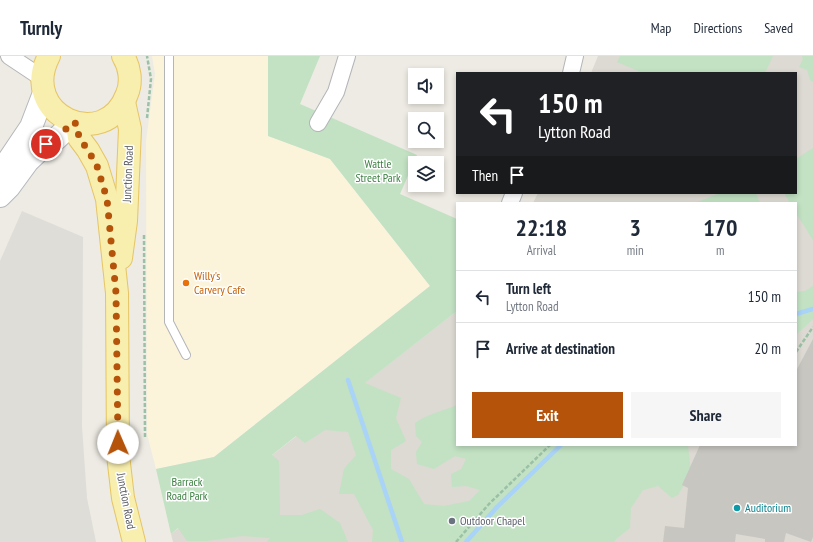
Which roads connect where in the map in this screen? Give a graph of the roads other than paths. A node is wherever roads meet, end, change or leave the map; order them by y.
1 (9, 56) edge
2 (49, 56) edge
3 (123, 56) edge
4 (170, 56) edge
5 (347, 56) edge
6 (575, 56) edge
7 (571, 72) edge
8 (43, 85) junction
9 (124, 102) junction
10 (75, 123) junction
11 (318, 123) dead end
12 (0, 173) edge
13 (0, 196) edge
14 (116, 293) junction
15 (186, 355) dead end
16 (134, 542) edge

1 - 8 street
2 - 8 main road
3 - 9 main road
4 - 15 lane
5 - 11 street
6 - 7 street
8 - 10 main road
8 - 12 main road
9 - 10 main road
9 - 14 main road, Junction Road
10 - 13 main road
10 - 14 main road, Junction Road
14 - 16 main road, Junction Road

